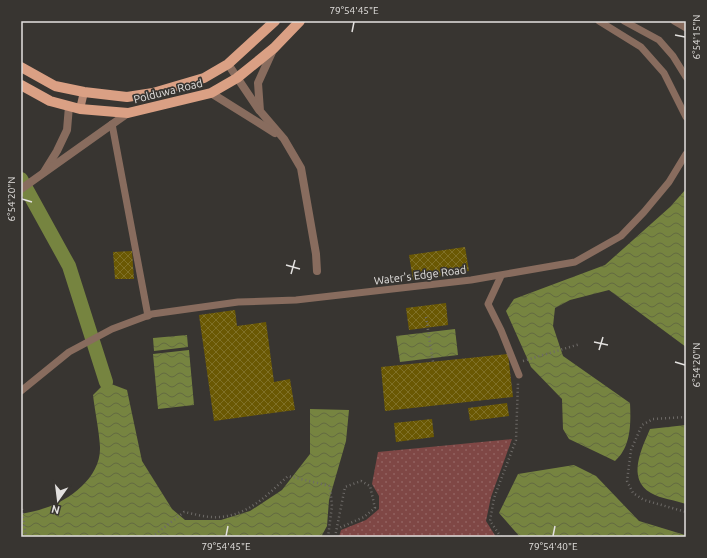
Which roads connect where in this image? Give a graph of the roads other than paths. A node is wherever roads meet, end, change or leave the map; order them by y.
1 (275, 21) edge
2 (300, 21) edge
3 (599, 21) edge
4 (624, 21) edge
5 (674, 21) edge
6 (686, 28) edge
7 (274, 48) junction
8 (228, 64) junction
9 (21, 67) edge
10 (686, 77) edge
11 (237, 78) junction
12 (21, 85) edge
13 (84, 92) junction
14 (211, 93) junction
15 (68, 106) junction
16 (80, 109) junction
17 (260, 111) junction
18 (128, 113) junction
19 (686, 118) edge
20 (112, 124) junction
21 (284, 139) junction
22 (686, 154) edge
23 (41, 176) junction
24 (21, 189) edge
25 (317, 270) dead end
26 (501, 276) junction
27 (148, 316) junction
28 (519, 375) road end
29 (21, 391) edge

1 - 8 main road, Polduwa Road
2 - 7 main road, Polduwa Road
3 - 19 lane
4 - 10 lane
5 - 6 lane
7 - 11 main road, Polduwa Road
7 - 17 street
8 - 11 street
8 - 13 main road, Polduwa Road
9 - 13 main road, Polduwa Road
11 - 14 main road, Polduwa Road
11 - 17 street
12 - 15 main road, Polduwa Road
13 - 16 street
14 - 18 main road, Polduwa Road
14 - 21 street
15 - 16 main road, Polduwa Road
15 - 23 street
16 - 18 main road, Polduwa Road
17 - 21 street
18 - 20 street
20 - 23 street
20 - 27 lane
21 - 25 street
22 - 26 lane, Water's Edge Road
23 - 24 street
26 - 27 lane, Water's Edge Road
26 - 28 lane
27 - 29 lane, Water's Edge Road

